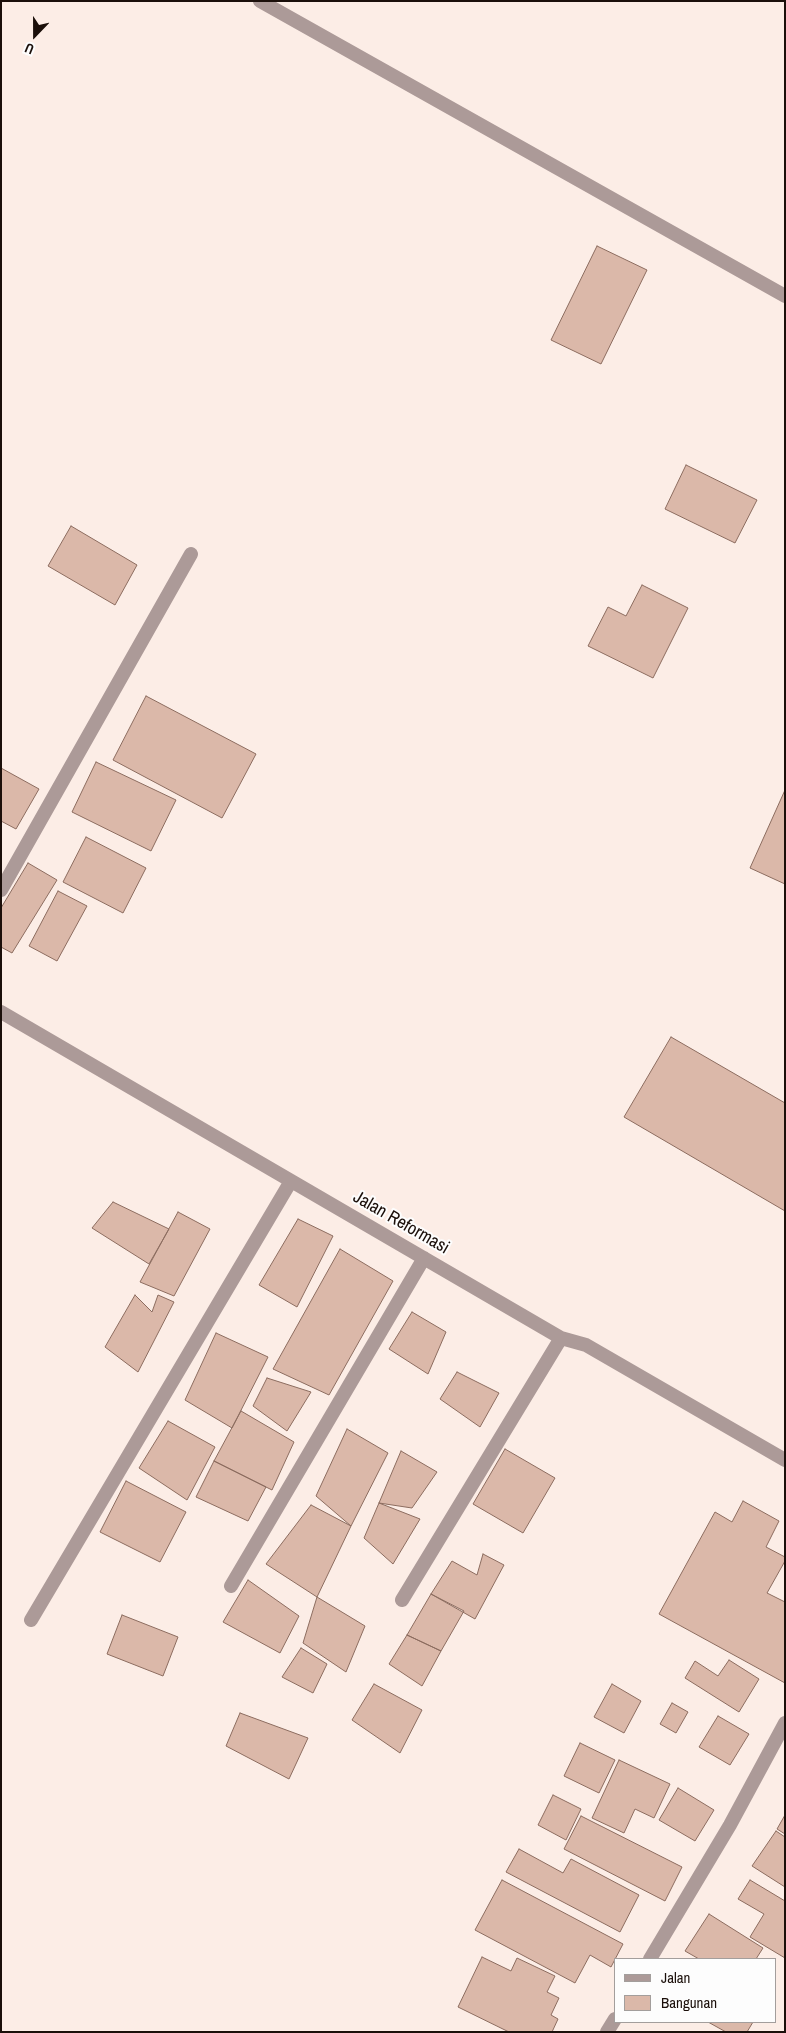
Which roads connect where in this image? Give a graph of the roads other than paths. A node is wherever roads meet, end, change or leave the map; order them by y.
1 (260, 1) edge
2 (785, 296) edge
3 (191, 554) dead end
4 (1, 890) edge
5 (1, 1012) edge
6 (291, 1181) junction
7 (424, 1258) junction
8 (560, 1338) junction
9 (785, 1460) edge
10 (231, 1586) dead end
11 (402, 1600) dead end
12 (31, 1620) dead end
13 (785, 1724) edge
14 (651, 1958) edge
15 (614, 2021) edge
16 (607, 2032) edge

1 - 2 street
3 - 4 street
5 - 6 street, Jalan Reformasi
6 - 7 street, Jalan Reformasi
6 - 12 street
7 - 8 street, Jalan Reformasi
7 - 10 street
8 - 9 street, Jalan Reformasi
8 - 11 street
13 - 14 street
15 - 16 street

